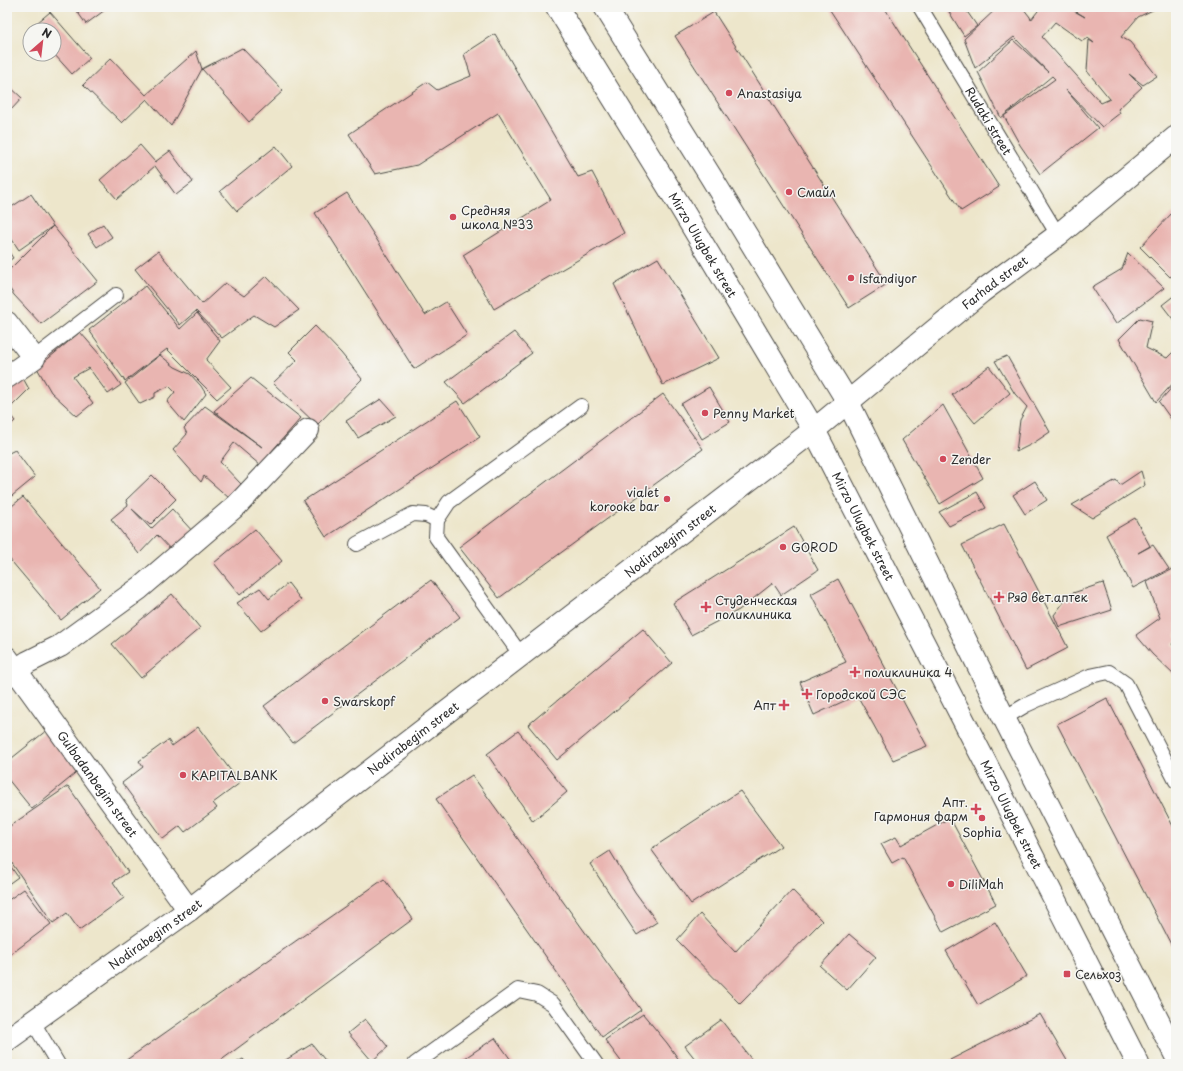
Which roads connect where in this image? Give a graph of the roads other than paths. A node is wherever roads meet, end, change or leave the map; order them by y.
1 (557, 7) edge
2 (605, 7) edge
3 (920, 7) edge
4 (1176, 137) edge
5 (1058, 235) junction
6 (116, 295) dead end
7 (7, 323) edge
8 (34, 358) junction
9 (7, 377) edge
10 (848, 402) junction
11 (581, 406) dead end
12 (308, 430) dead end
13 (814, 430) junction
14 (437, 520) junction
15 (357, 544) dead end
16 (521, 655) junction
17 (10, 668) edge
18 (1004, 718) junction
19 (1176, 781) edge
20 (189, 910) junction
21 (33, 1022) junction
22 (7, 1040) edge
23 (1176, 1056) edge
24 (58, 1064) edge
25 (415, 1064) edge
26 (596, 1064) edge
27 (1138, 1064) edge

1 - 13 main road, Mirzo Ulugbek street
2 - 10 main road
3 - 5 lane, Rudaki street
4 - 5 main road, Farhad street
5 - 10 main road, Farhad street
6 - 8 lane
7 - 8 main road
8 - 9 main road
10 - 13 main road, Farhad street
10 - 18 main road
11 - 14 lane
12 - 17 main road
13 - 16 main road, Nodirabegim street
13 - 27 main road, Mirzo Ulugbek street
14 - 15 lane
14 - 16 lane
16 - 20 main road, Nodirabegim street
17 - 20 main road, Gulbadanbegim street
18 - 19 lane
18 - 23 main road
20 - 21 main road, Nodirabegim street
21 - 22 main road, Nodirabegim street
21 - 24 lane
25 - 26 lane

